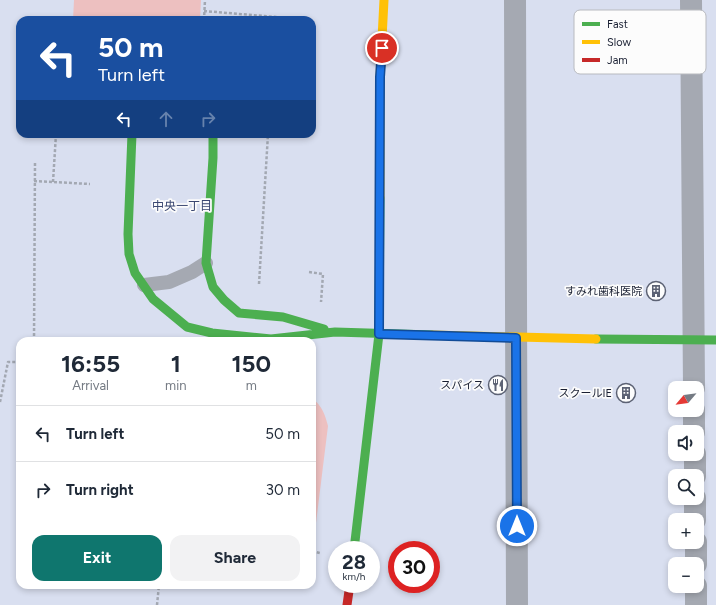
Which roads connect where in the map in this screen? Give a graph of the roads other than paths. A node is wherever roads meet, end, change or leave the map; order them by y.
1 (384, 0) edge
2 (516, 0) edge
3 (692, 0) edge
4 (692, 10) edge
5 (692, 74) edge
6 (132, 138) edge
7 (213, 138) edge
8 (206, 263) junction
9 (144, 284) junction
10 (335, 332) junction
11 (379, 334) junction
12 (251, 337) edge
13 (289, 337) edge
14 (516, 338) junction
15 (693, 340) junction
16 (716, 340) edge
17 (694, 381) edge
18 (355, 541) edge
19 (349, 593) edge
20 (696, 593) edge
21 (347, 605) edge
22 (517, 605) edge
23 (696, 605) edge

1 - 11 street
2 - 14 street
3 - 4 street
5 - 15 street
6 - 9 street
7 - 8 street
8 - 9 lane
8 - 10 street
9 - 12 street
10 - 11 street
10 - 13 street
11 - 14 street
11 - 18 street
14 - 15 street
14 - 22 street
15 - 16 street
15 - 17 street
19 - 21 street
20 - 23 street

